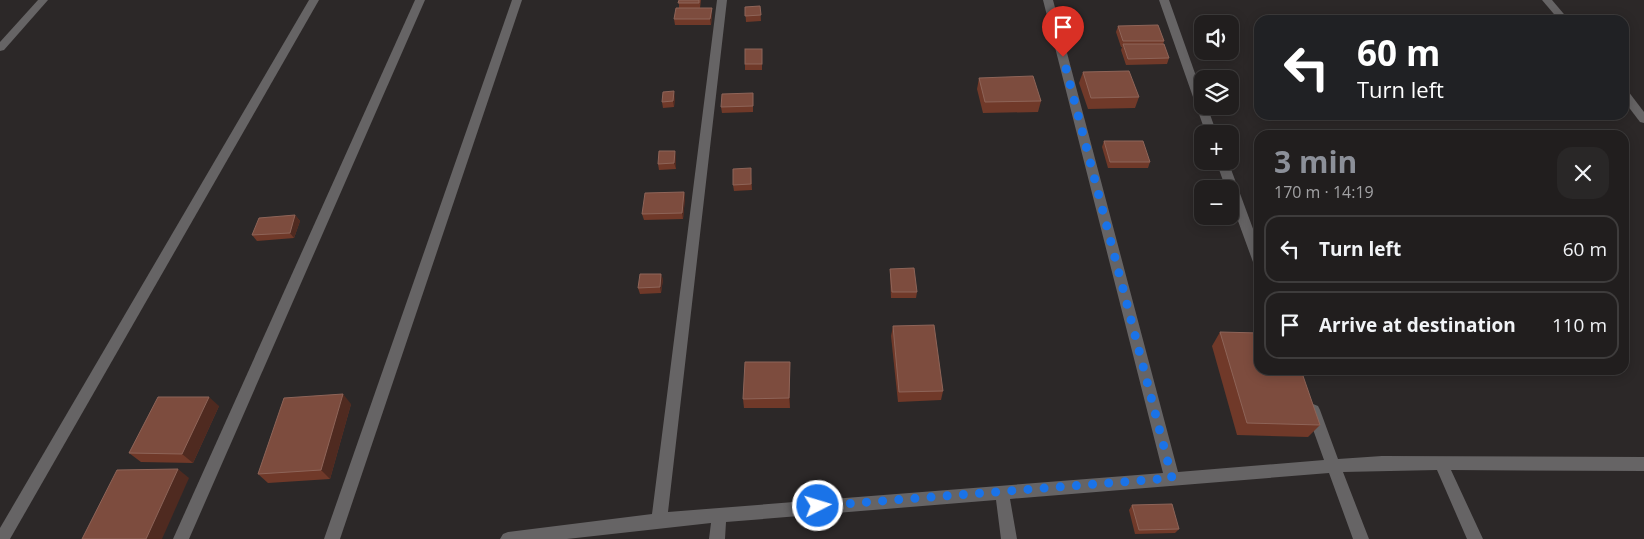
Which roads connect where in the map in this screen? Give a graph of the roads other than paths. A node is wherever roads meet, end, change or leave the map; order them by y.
1 (43, 0) edge
2 (314, 0) edge
3 (420, 0) edge
4 (516, 0) edge
5 (722, 0) edge
6 (1048, 0) edge
7 (1164, 0) edge
8 (1547, 0) edge
9 (1560, 15) edge
10 (0, 48) edge
11 (1629, 100) edge
12 (1644, 119) edge
13 (1209, 125) edge
14 (1225, 170) edge
15 (1254, 248) edge
16 (1308, 396) edge
17 (1441, 463) junction
18 (1644, 464) edge
19 (1333, 466) junction
20 (1172, 478) junction
21 (1002, 492) junction
22 (719, 515) junction
23 (658, 520) junction
24 (2, 539) edge
25 (180, 539) edge
26 (332, 539) edge
27 (508, 539) edge
28 (717, 539) edge
29 (1009, 539) edge
30 (1361, 539) edge
31 (1475, 539) edge

1 - 10 street
2 - 24 street
3 - 25 street
4 - 26 street
5 - 23 street
6 - 20 street
7 - 13 street
8 - 9 street
11 - 12 street
14 - 15 street
16 - 19 street
17 - 18 street
17 - 19 street
17 - 31 street
19 - 20 street
19 - 30 street
20 - 21 street
21 - 22 street
21 - 29 street
22 - 23 street
22 - 28 street
23 - 27 street

